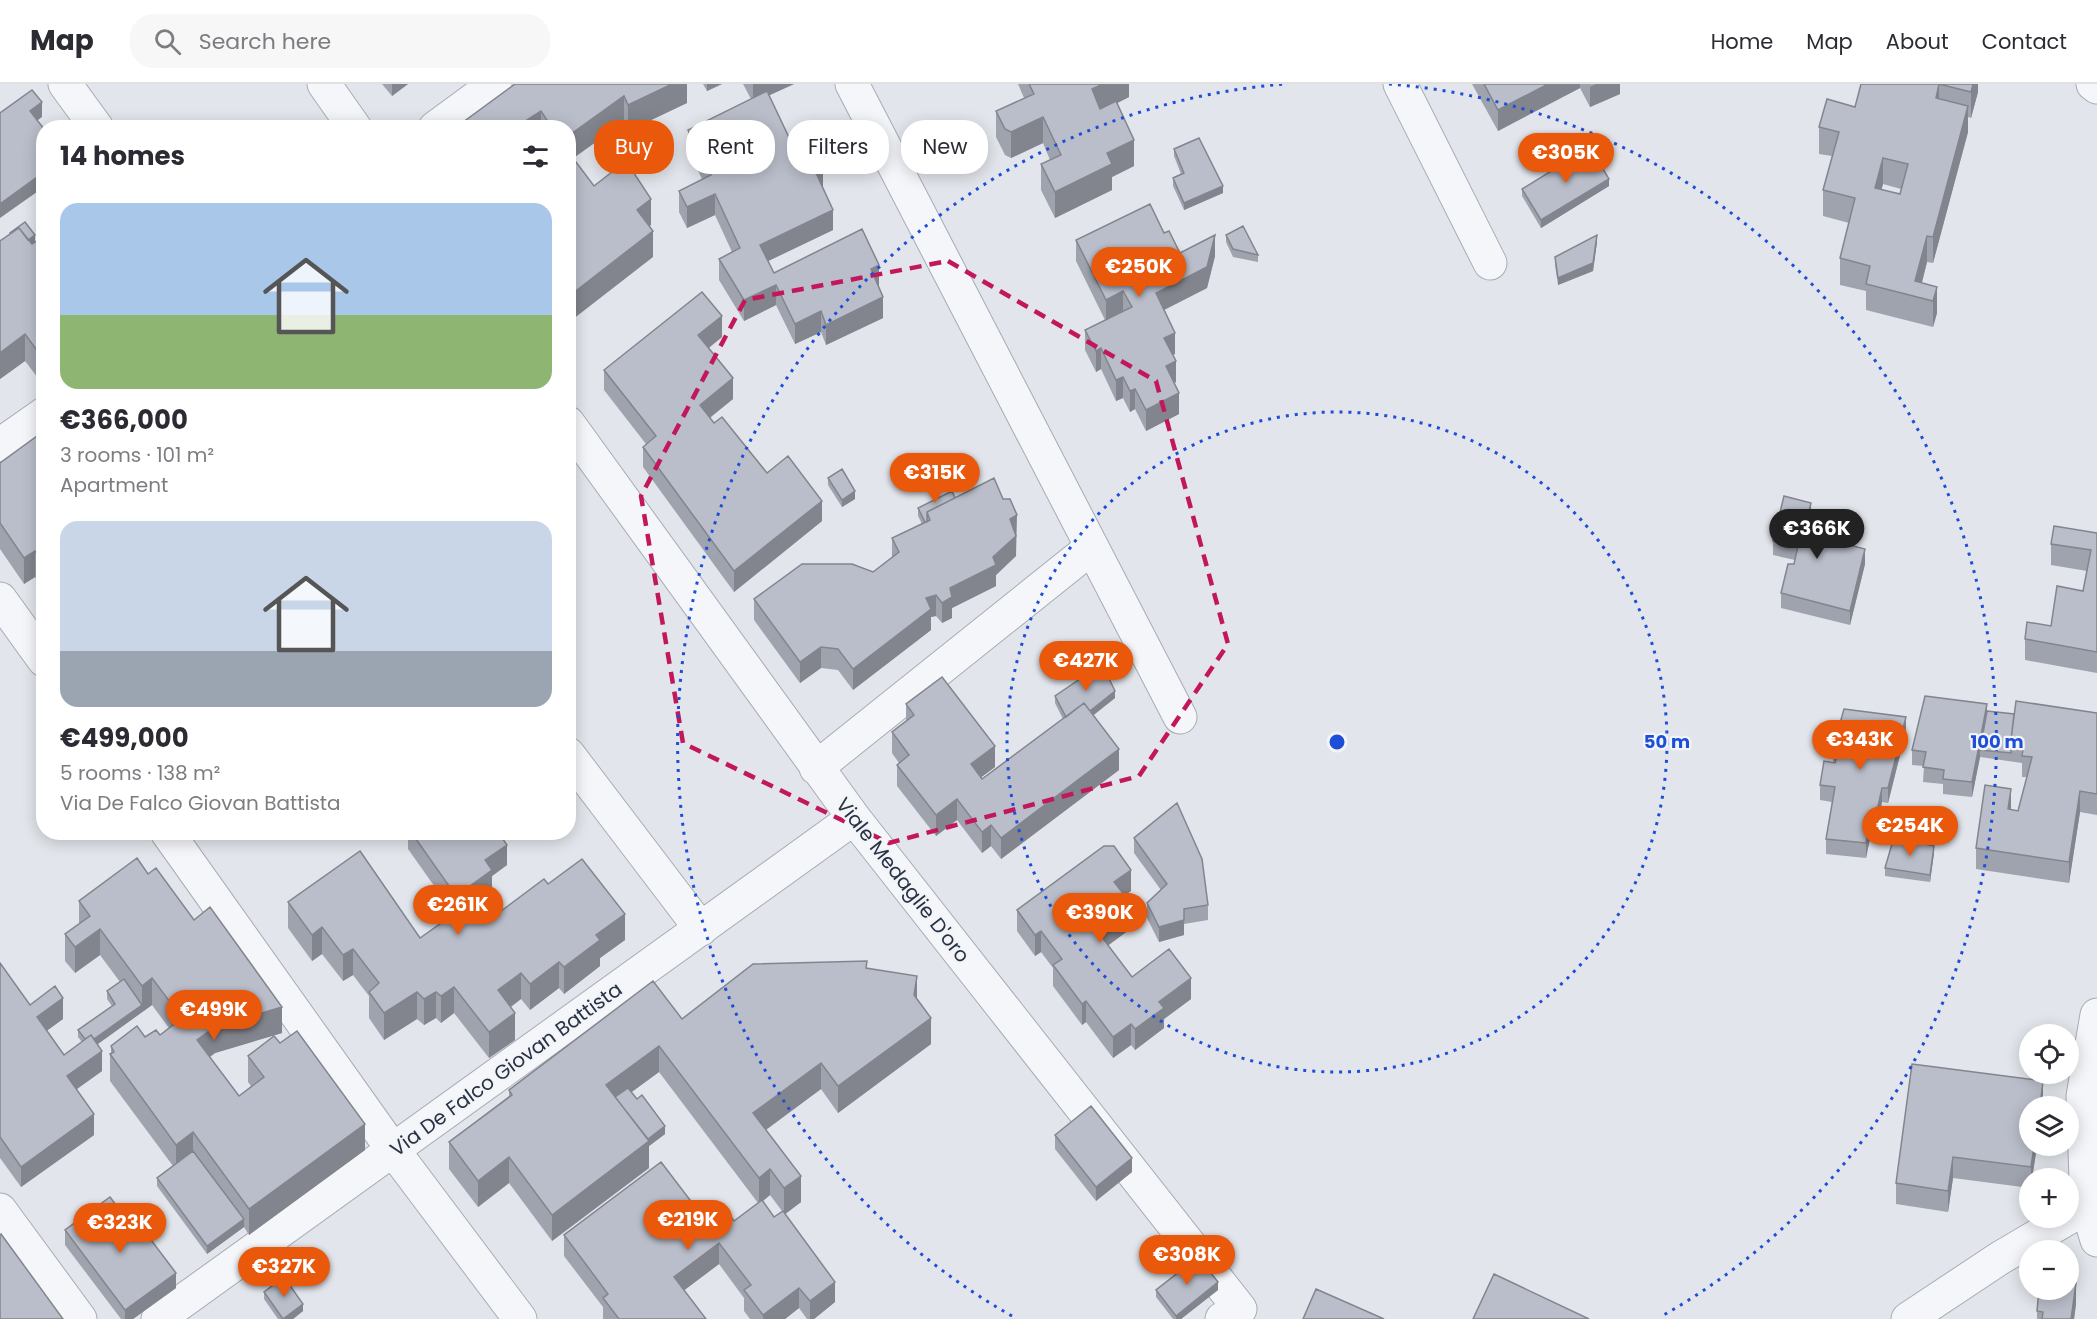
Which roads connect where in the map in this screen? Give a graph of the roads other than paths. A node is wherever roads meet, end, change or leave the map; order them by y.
1 (65, 84) edge
2 (324, 84) edge
3 (495, 84) edge
4 (852, 84) edge
5 (1400, 84) edge
6 (2093, 84) edge
7 (2097, 87) edge
8 (91, 120) edge
9 (350, 120) edge
10 (446, 120) edge
11 (1490, 263) dead end
12 (36, 420) edge
13 (576, 434) edge
14 (0, 445) edge
15 (1091, 548) junction
16 (0, 599) edge
17 (36, 649) edge
18 (1180, 717) dead end
19 (576, 765) edge
20 (816, 768) junction
21 (854, 818) junction
22 (173, 840) edge
23 (701, 929) junction
24 (2097, 1015) edge
25 (393, 1150) junction
26 (2080, 1206) edge
27 (0, 1210) edge
28 (2097, 1240) edge
29 (80, 1319) edge
30 (158, 1319) edge
31 (520, 1319) edge
32 (1222, 1319) edge
33 (1908, 1319) edge

1 - 8 street
2 - 9 street
3 - 10 street
4 - 15 street
5 - 11 street
6 - 7 street
12 - 14 street
13 - 20 street, Viale Medaglie D'oro
15 - 18 street
15 - 20 street
16 - 17 street
19 - 23 street
20 - 21 street, Viale Medaglie D'oro
21 - 23 street, Via De Falco Giovan Battista
21 - 32 street, Viale Medaglie D'oro
22 - 25 street
23 - 25 street, Via De Falco Giovan Battista
24 - 26 street
25 - 30 street, Via De Falco Giovan Battista
25 - 31 street
26 - 28 street
26 - 33 street
27 - 29 street

